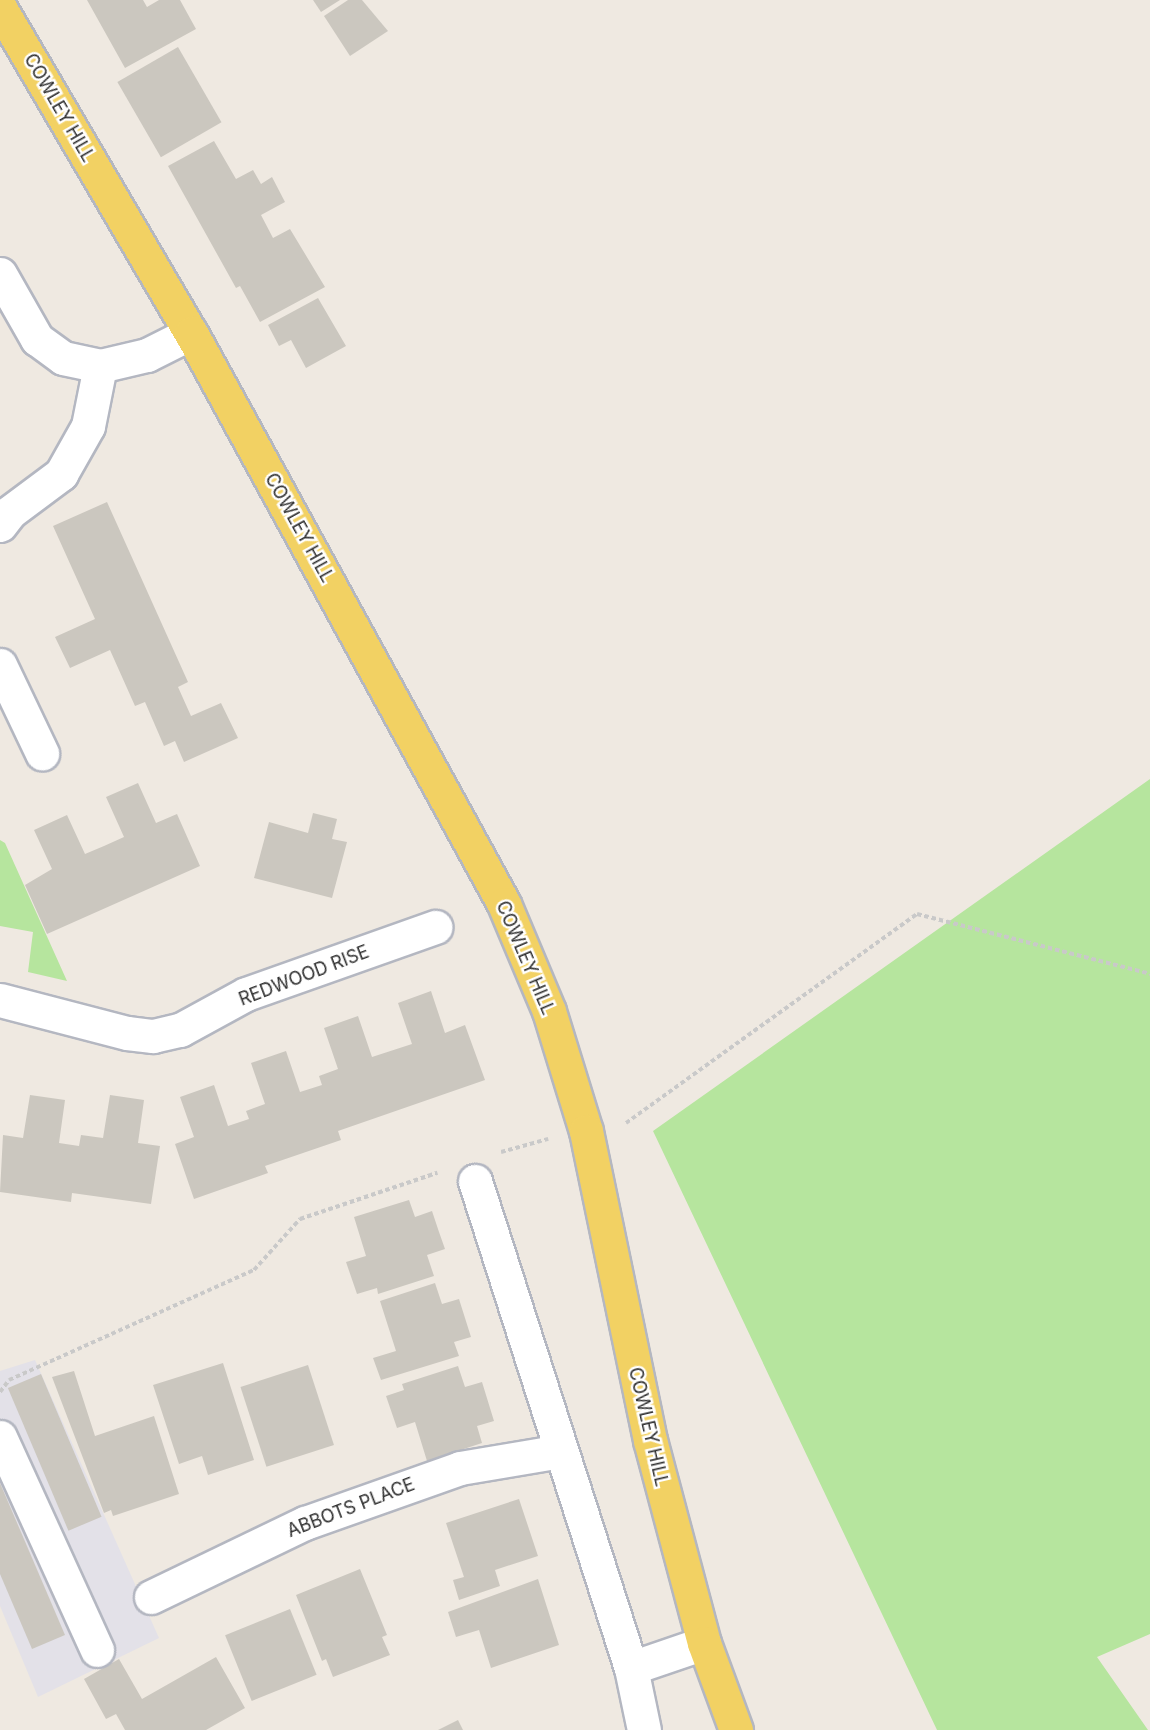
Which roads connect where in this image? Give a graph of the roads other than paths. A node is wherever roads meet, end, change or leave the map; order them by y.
1 (0, 8) edge
2 (0, 274) edge
3 (190, 333) junction
4 (100, 366) junction
5 (0, 525) edge
6 (0, 665) edge
7 (42, 753) dead end
8 (435, 927) dead end
9 (0, 1000) edge
10 (482, 1169) road end
11 (0, 1437) edge
12 (560, 1451) junction
13 (152, 1597) dead end
14 (704, 1643) junction
15 (98, 1650) dead end
16 (631, 1668) junction
17 (644, 1730) edge
18 (736, 1730) edge

1 - 3 main road, COWLEY HILL
2 - 4 street
3 - 4 street
3 - 14 main road, COWLEY HILL
4 - 5 street
6 - 7 street
8 - 9 street, REDWOOD RISE
10 - 12 street
11 - 15 street
12 - 13 street, ABBOTS PLACE
12 - 16 street
14 - 16 street
14 - 18 main road, COWLEY HILL
16 - 17 street

